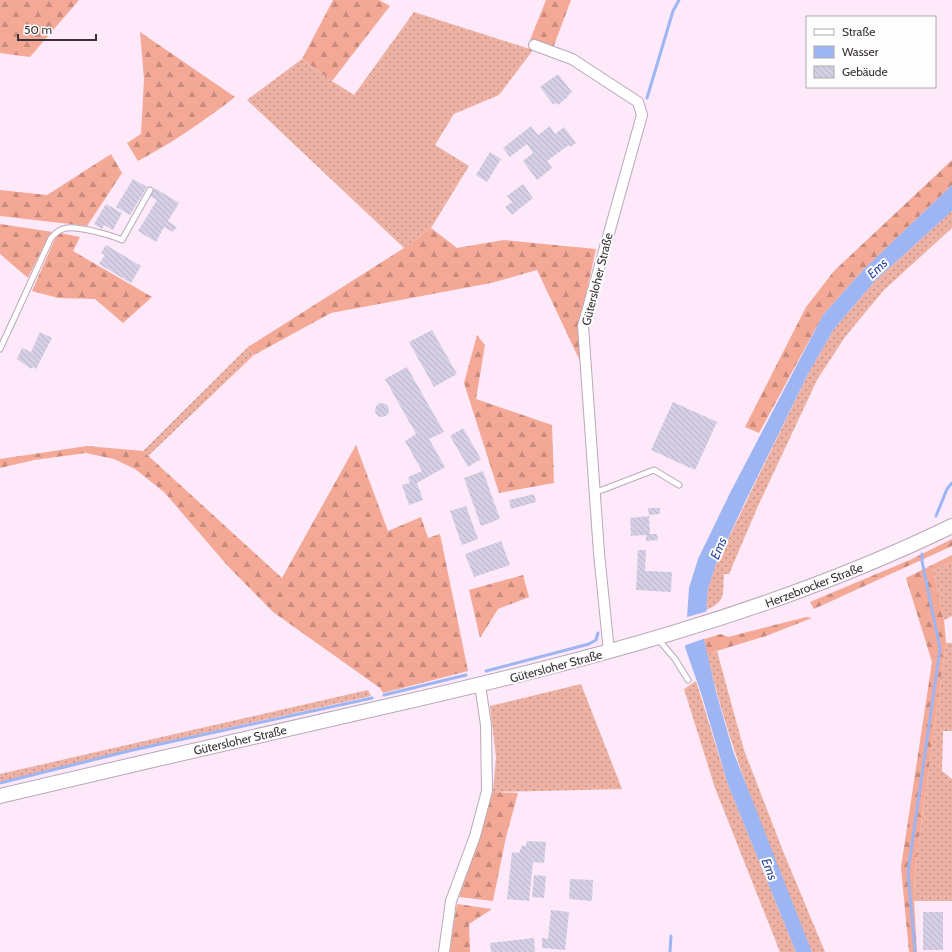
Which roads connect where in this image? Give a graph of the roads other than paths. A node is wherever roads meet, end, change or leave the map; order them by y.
1 (534, 45) dead end
2 (150, 190) dead end
3 (0, 349) edge
4 (679, 485) dead end
5 (596, 491) junction
6 (952, 526) edge
7 (673, 634) joint
8 (658, 638) junction
9 (609, 652) junction
10 (688, 680) dead end
11 (480, 685) junction
12 (0, 796) edge
13 (444, 952) edge

1 - 5 street, Gütersloher Straße
2 - 3 lane
4 - 5 lane
5 - 9 street, Gütersloher Straße
6 - 7 main road, Herzebrocker Straße
7 - 8 main road, Gütersloher Straße
8 - 9 main road, Gütersloher Straße
8 - 10 lane
9 - 11 main road, Gütersloher Straße
11 - 12 main road, Gütersloher Straße
11 - 13 street

